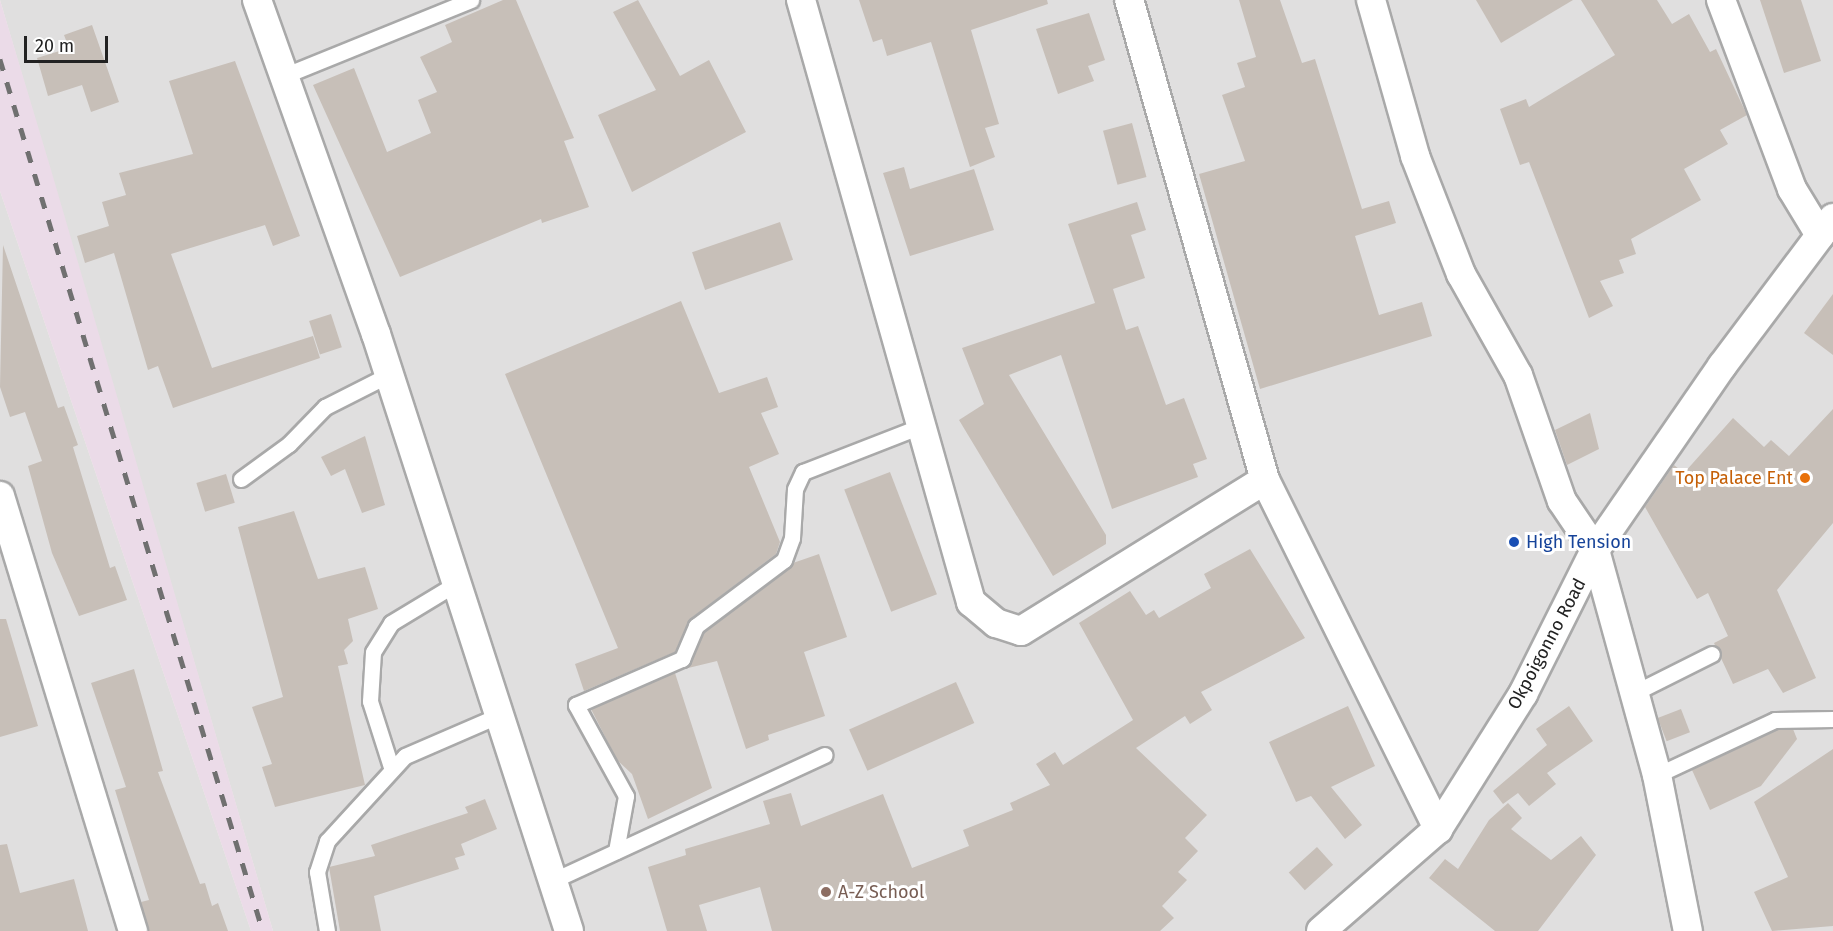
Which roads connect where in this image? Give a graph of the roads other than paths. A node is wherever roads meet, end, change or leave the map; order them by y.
1 (257, 0) edge
2 (471, 0) edge
3 (801, 0) edge
4 (1129, 0) edge
5 (1371, 0) edge
6 (1721, 0) edge
7 (286, 75) junction
8 (1827, 226) edge
9 (390, 375) junction
10 (921, 426) junction
11 (241, 479) dead end
12 (1265, 480) junction
13 (0, 496) edge
14 (1595, 550) junction
15 (457, 583) junction
16 (1712, 654) dead end
17 (1634, 693) junction
18 (502, 714) junction
19 (1833, 719) edge
20 (825, 755) dead end
21 (391, 767) junction
22 (1657, 775) junction
23 (1438, 829) junction
24 (616, 851) junction
25 (554, 880) junction
26 (133, 931) edge
27 (327, 931) edge
28 (568, 931) edge
29 (1321, 931) edge
30 (1688, 931) edge

1 - 7 street
2 - 7 lane
3 - 10 street
4 - 12 street
5 - 14 street
6 - 8 street
7 - 9 street
8 - 14 street, Okpoigonno Road
9 - 11 lane
9 - 15 street
10 - 12 street
10 - 24 lane
12 - 23 street
13 - 26 street
14 - 17 street
14 - 23 street, Okpoigonno Road
15 - 18 street
15 - 21 lane
16 - 17 lane
17 - 22 street
18 - 21 lane
18 - 25 street
19 - 22 lane
20 - 24 lane
21 - 27 lane
22 - 30 street
23 - 29 street, Okpoigonno Road
24 - 25 lane
25 - 28 street

